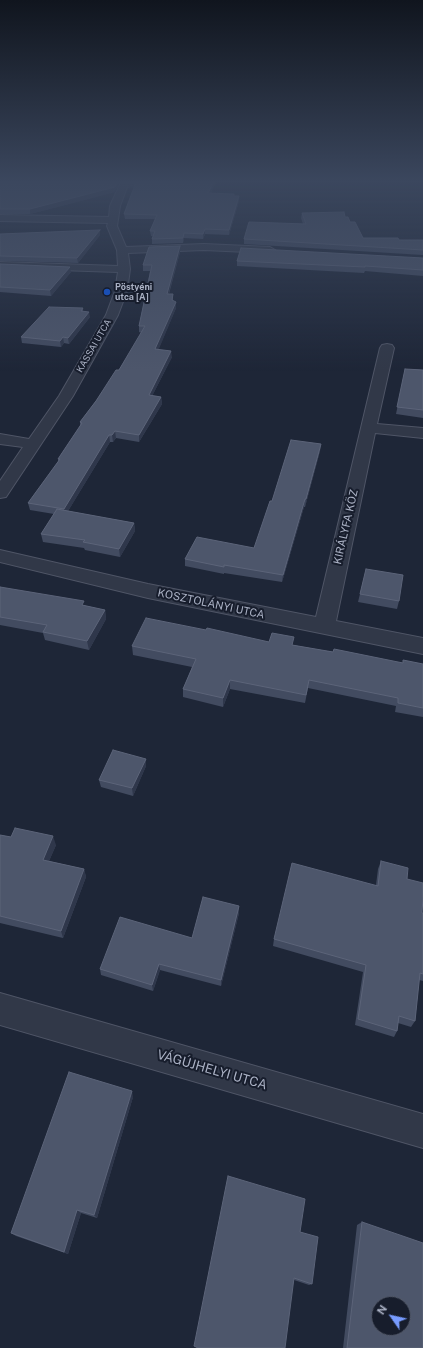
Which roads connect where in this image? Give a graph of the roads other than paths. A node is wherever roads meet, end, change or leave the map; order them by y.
1 (120, 245) edge
2 (122, 250) junction
3 (284, 251) edge
4 (0, 265) edge
5 (124, 269) junction
6 (387, 348) dead end
7 (369, 428) junction
8 (423, 434) edge
9 (0, 439) edge
10 (34, 444) junction
11 (0, 493) edge
12 (0, 556) edge
13 (324, 627) junction
14 (423, 646) edge
15 (0, 1009) edge
16 (423, 1131) edge

1 - 2 street, KASSAI UTCA
2 - 3 street
2 - 5 street, KASSAI UTCA
4 - 5 street
5 - 10 street, KASSAI UTCA
6 - 7 street, KIRÁLYFA KÖZ
7 - 8 street
7 - 13 street, KIRÁLYFA KÖZ
9 - 10 street
10 - 11 street, KASSAI UTCA
12 - 13 street, KOSZTOLÁNYI UTCA
13 - 14 street, KOSZTOLÁNYI UTCA
15 - 16 street, VÁGÚJHELYI UTCA

